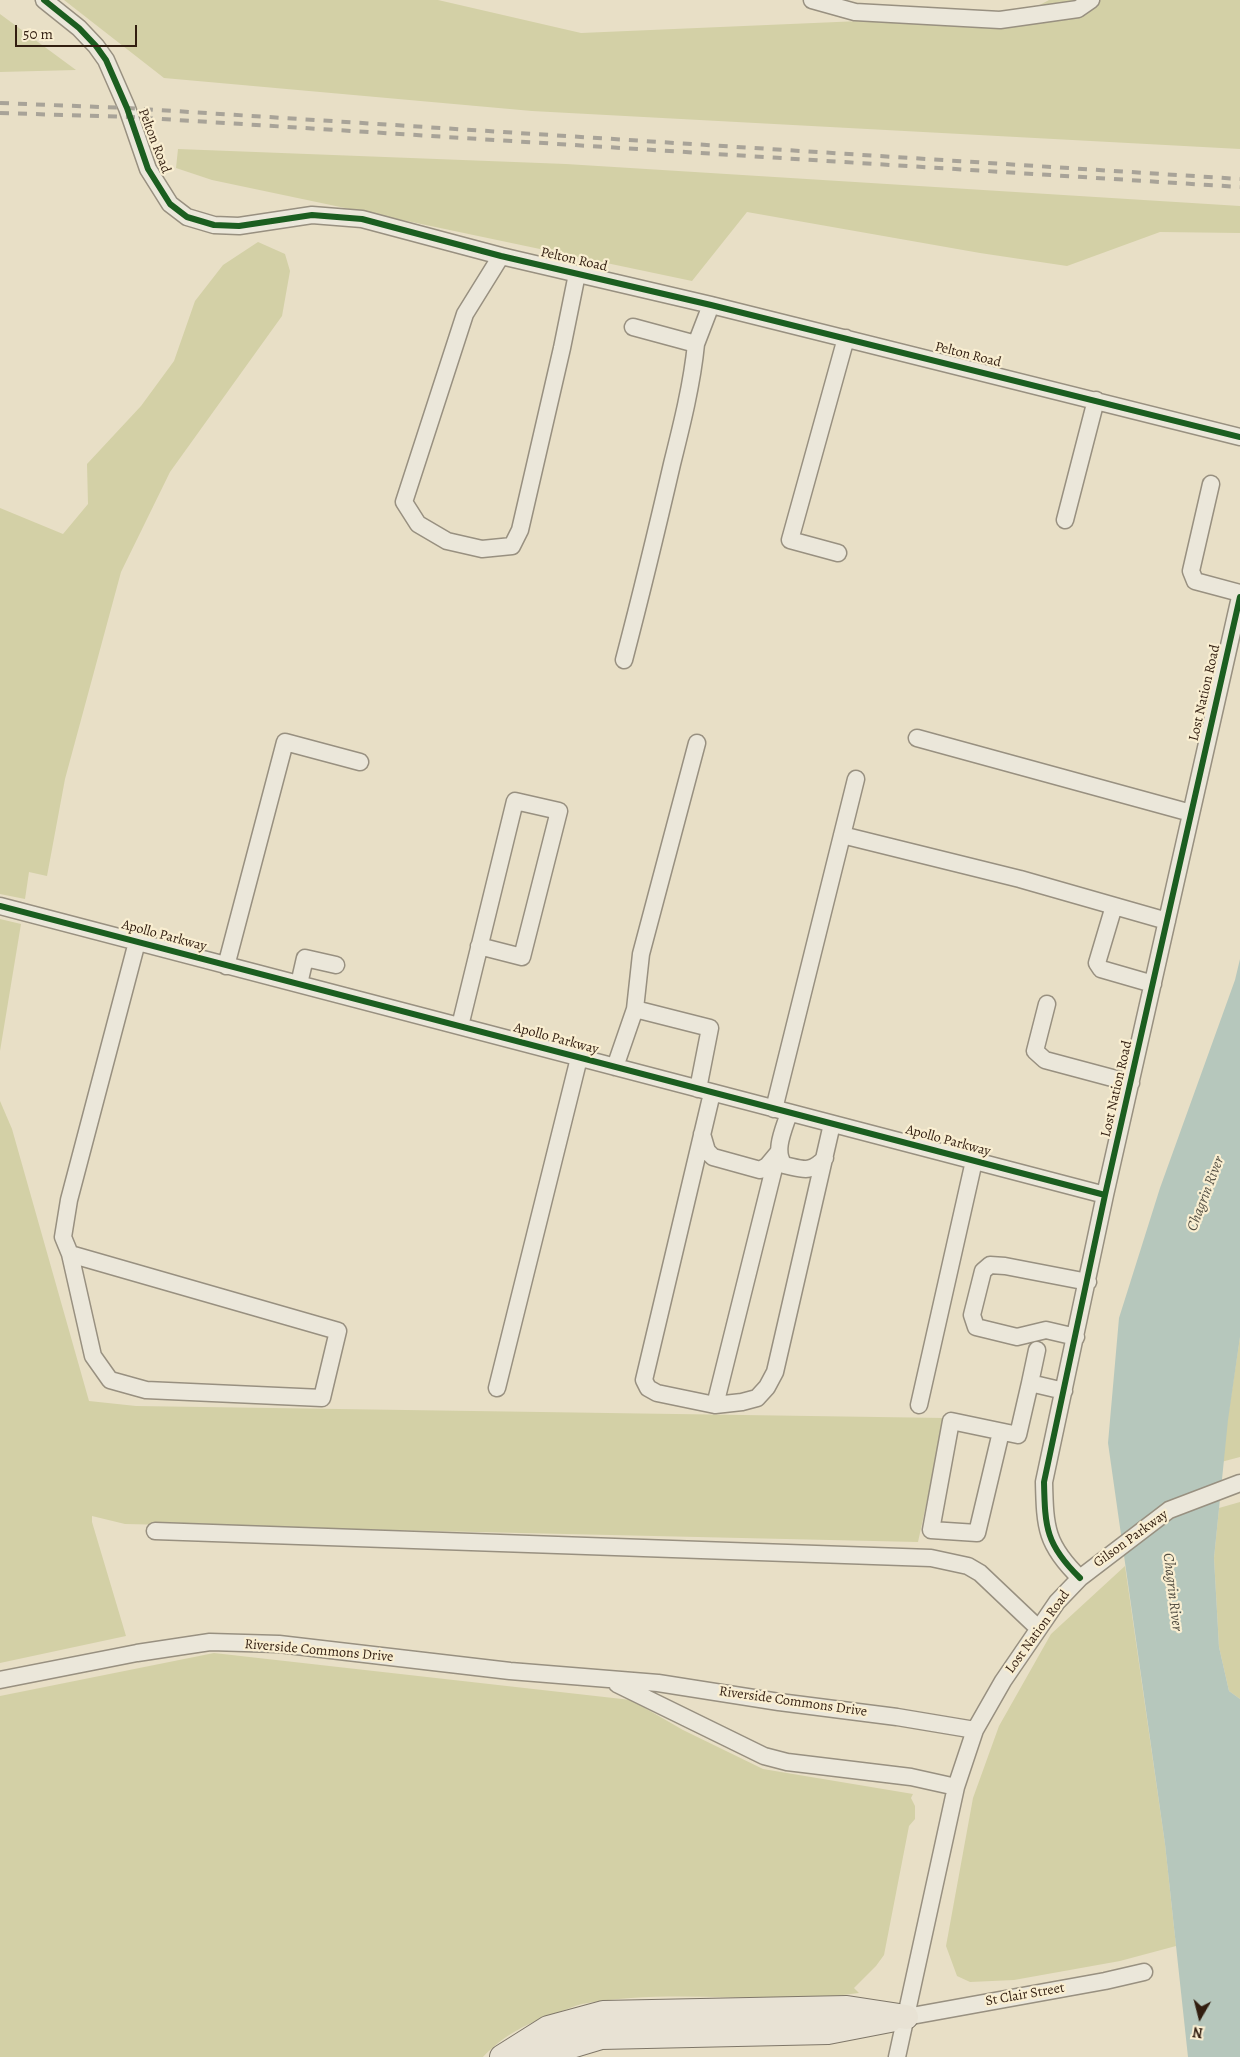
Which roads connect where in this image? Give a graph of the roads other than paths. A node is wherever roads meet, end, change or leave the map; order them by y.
1 (44, 0) edge
2 (812, 0) edge
3 (1091, 0) edge
4 (501, 256) junction
5 (577, 274) junction
6 (711, 305) junction
7 (633, 327) dead end
8 (846, 338) junction
9 (696, 344) junction
10 (1096, 400) junction
11 (1240, 437) edge
12 (1211, 484) dead end
13 (1064, 520) dead end
14 (838, 553) dead end
15 (1240, 595) edge
16 (624, 660) dead end
17 (917, 738) dead end
18 (697, 743) dead end
19 (360, 762) dead end
20 (856, 779) dead end
21 (1191, 813) junction
22 (842, 835) junction
23 (0, 906) edge
24 (1114, 906) junction
25 (1167, 921) junction
26 (137, 942) junction
27 (480, 946) junction
28 (336, 965) dead end
29 (226, 966) junction
30 (299, 984) junction
31 (1153, 984) junction
32 (1047, 1004) dead end
33 (635, 1009) junction
34 (460, 1026) junction
35 (579, 1058) junction
36 (615, 1067) junction
37 (1131, 1082) junction
38 (705, 1091) junction
39 (781, 1111) junction
40 (832, 1124) junction
41 (702, 1134) junction
42 (778, 1152) junction
43 (825, 1158) junction
44 (974, 1161) junction
45 (1105, 1196) junction
46 (70, 1254) junction
47 (1088, 1282) junction
48 (1076, 1337) junction
49 (1037, 1350) dead end
50 (1030, 1383) junction
51 (497, 1388) dead end
52 (1064, 1391) junction
53 (715, 1405) junction
54 (920, 1405) dead end
55 (1001, 1432) junction
56 (1240, 1483) edge
57 (155, 1531) dead end
58 (1080, 1578) junction
59 (1038, 1628) junction
60 (0, 1680) edge
61 (610, 1681) junction
62 (975, 1730) junction
63 (956, 1787) junction
64 (1144, 1972) dead end
65 (906, 2017) junction
66 (502, 2057) edge
67 (536, 2057) edge
68 (897, 2057) edge

1 - 4 street, Pelton Road
2 - 3 street
4 - 5 street, Pelton Road
4 - 5 street
5 - 6 street, Pelton Road
6 - 8 street, Pelton Road
6 - 9 street
7 - 9 street
8 - 10 street, Pelton Road
8 - 14 street
9 - 16 street
10 - 11 street, Pelton Road
10 - 13 street
12 - 15 street
15 - 21 street, Lost Nation Road
17 - 21 street
18 - 33 street
19 - 29 street
20 - 22 street
21 - 25 street, Lost Nation Road
22 - 24 street
22 - 39 street
23 - 26 street, Apollo Parkway
24 - 25 street
24 - 31 street
25 - 31 street, Lost Nation Road
26 - 29 street, Apollo Parkway
26 - 46 street
27 - 27 street
27 - 34 street
28 - 30 street
29 - 30 street, Apollo Parkway
30 - 34 street, Apollo Parkway
31 - 37 street, Lost Nation Road
32 - 37 street
33 - 36 street
33 - 38 street
34 - 35 street, Apollo Parkway
35 - 36 street, Apollo Parkway
35 - 51 street
36 - 38 street, Apollo Parkway
37 - 45 street, Lost Nation Road
38 - 39 street, Apollo Parkway
38 - 41 street
39 - 40 street, Apollo Parkway
39 - 42 street
40 - 43 street
40 - 44 street, Apollo Parkway
41 - 42 street
41 - 53 street
42 - 43 street
42 - 53 street
43 - 53 street
44 - 45 street, Apollo Parkway
44 - 54 street
45 - 47 street, Lost Nation Road
46 - 46 street
47 - 48 street, Lost Nation Road
47 - 48 street
48 - 52 street, Lost Nation Road
49 - 50 street
50 - 52 street
50 - 55 street
52 - 58 street, Lost Nation Road
55 - 55 street
56 - 58 street, Gilson Parkway
57 - 59 street
58 - 59 street, Lost Nation Road
59 - 62 street, Lost Nation Road
60 - 61 street, Riverside Commons Drive
61 - 62 street, Riverside Commons Drive
61 - 63 street, Riverside Commons Drive
62 - 63 street, Lost Nation Road
63 - 65 street, Lost Nation Road
64 - 65 street, St Clair Street
65 - 66 highway
65 - 67 highway
65 - 68 street, Lost Nation Road

